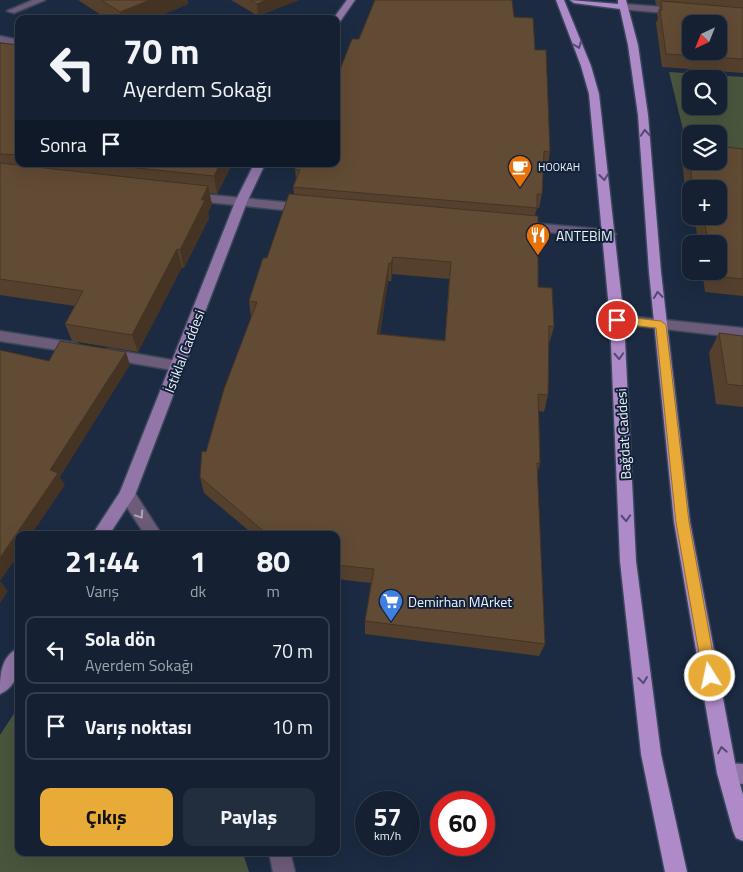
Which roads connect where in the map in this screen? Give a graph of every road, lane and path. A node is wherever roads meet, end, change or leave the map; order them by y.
1 (41, 0) edge
2 (351, 0) edge
3 (560, 0) edge
4 (574, 0) edge
5 (623, 4) edge
6 (11, 11) dead end
7 (683, 12) edge
8 (340, 15) edge
9 (0, 39) edge
10 (15, 42) edge
11 (258, 167) edge
12 (174, 195) edge
13 (241, 202) junction
14 (319, 209) edge
15 (503, 225) edge
16 (610, 234) junction
17 (617, 320) junction
18 (661, 325) junction
19 (743, 333) edge
20 (0, 336) edge
21 (178, 366) junction
22 (127, 495) junction
23 (103, 531) edge
24 (151, 531) edge
25 (15, 663) edge
26 (0, 685) edge
27 (735, 773) edge
28 (743, 831) edge
29 (280, 856) edge
30 (284, 872) edge
31 (676, 872) edge

1 - 6 street
2 - 8 street
3 -> 16 main road, Bağdat Caddesi
4 - 5 main road
5 - 7 street
18 -> 5 main road
9 - 10 street
11 - 13 street, İstiklal Caddesi
12 - 13 street
13 - 14 street
13 - 21 street, İstiklal Caddesi
15 - 16 street
16 - 17 main road, Bağdat Caddesi
17 - 18 street
17 -> 31 main road, Bağdat Caddesi
18 - 19 street
27 -> 18 main road
20 - 21 street
21 - 22 street, İstiklal Caddesi
22 - 23 street, İstiklal Caddesi
22 -> 24 street
25 - 26 street
27 - 28 main road
29 - 30 street

